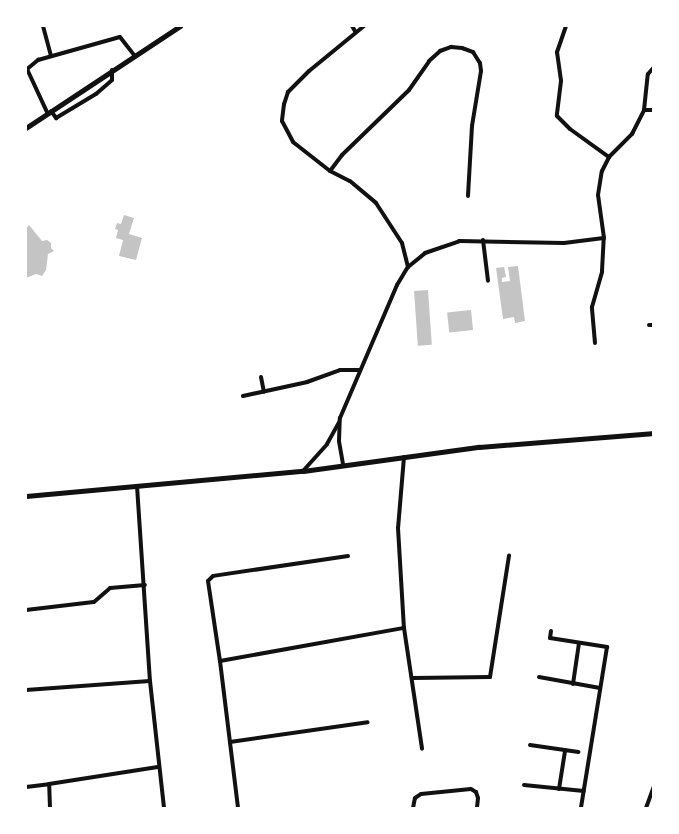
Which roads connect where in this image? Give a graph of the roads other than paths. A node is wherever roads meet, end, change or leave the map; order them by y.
1 (43, 26) edge
2 (180, 26) edge
3 (352, 26) edge
4 (364, 26) edge
5 (566, 26) edge
6 (355, 31) junction
7 (51, 56) junction
8 (134, 56) junction
9 (654, 67) edge
10 (26, 69) edge
11 (112, 70) junction
12 (644, 110) junction
13 (654, 110) edge
14 (49, 111) junction
15 (26, 128) edge
16 (609, 157) junction
17 (330, 171) junction
18 (468, 196) dead end
19 (604, 238) junction
20 (483, 240) junction
21 (408, 267) junction
22 (488, 281) dead end
23 (595, 343) dead end
24 (359, 370) junction
25 (261, 377) dead end
26 (264, 392) junction
27 (243, 396) dead end
28 (340, 418) junction
29 (654, 433) edge
30 (404, 456) junction
31 (344, 464) junction
32 (303, 471) junction
33 (137, 486) junction
34 (26, 496) edge
35 (348, 555) dead end
36 (509, 555) dead end
37 (145, 585) junction
38 (26, 610) edge
39 (404, 628) junction
40 (551, 631) dead end
41 (579, 643) junction
42 (220, 661) junction
43 (413, 678) junction
44 (539, 678) dead end
45 (150, 681) junction
46 (573, 684) junction
47 (600, 688) junction
48 (26, 690) edge
49 (368, 722) dead end
50 (230, 741) junction
51 (530, 745) dead end
52 (422, 749) dead end
53 (565, 750) junction
54 (578, 752) dead end
55 (158, 767) junction
56 (49, 784) junction
57 (524, 785) dead end
58 (654, 786) edge
59 (26, 787) edge
60 (559, 789) junction
61 (584, 791) junction
62 (50, 808) edge
63 (164, 808) edge
64 (238, 808) edge
65 (413, 808) edge
66 (477, 808) edge
67 (581, 808) edge
68 (646, 808) edge

1 - 7 street
2 - 8 street
3 - 6 street
4 - 6 street
5 - 16 street
6 - 17 street
7 - 8 street
7 - 10 street
8 - 11 street
9 - 12 street
10 - 14 street
11 - 14 street
11 - 14 street
12 - 13 street
12 - 16 street
14 - 15 street
16 - 19 street
17 - 18 street
17 - 21 street
19 - 20 street
19 - 23 street
20 - 21 street
20 - 22 street
21 - 24 street
24 - 26 street
24 - 28 street
25 - 26 street
26 - 27 street
28 - 31 street
28 - 32 street
29 - 30 main road
30 - 31 main road
30 - 39 street
31 - 32 main road
32 - 33 main road
33 - 34 main road
33 - 37 street
35 - 42 street
36 - 43 street
37 - 38 street
37 - 45 street
39 - 42 street
39 - 43 street
40 - 41 street
41 - 46 street
41 - 47 street
42 - 50 street
43 - 52 street
44 - 46 street
45 - 48 street
45 - 55 street
46 - 47 street
47 - 61 street
49 - 50 street
50 - 64 street
51 - 53 street
53 - 54 street
53 - 60 street
55 - 56 street
55 - 63 street
56 - 59 street
56 - 62 street
57 - 60 street
58 - 68 street
60 - 61 street
61 - 67 street
65 - 66 street

